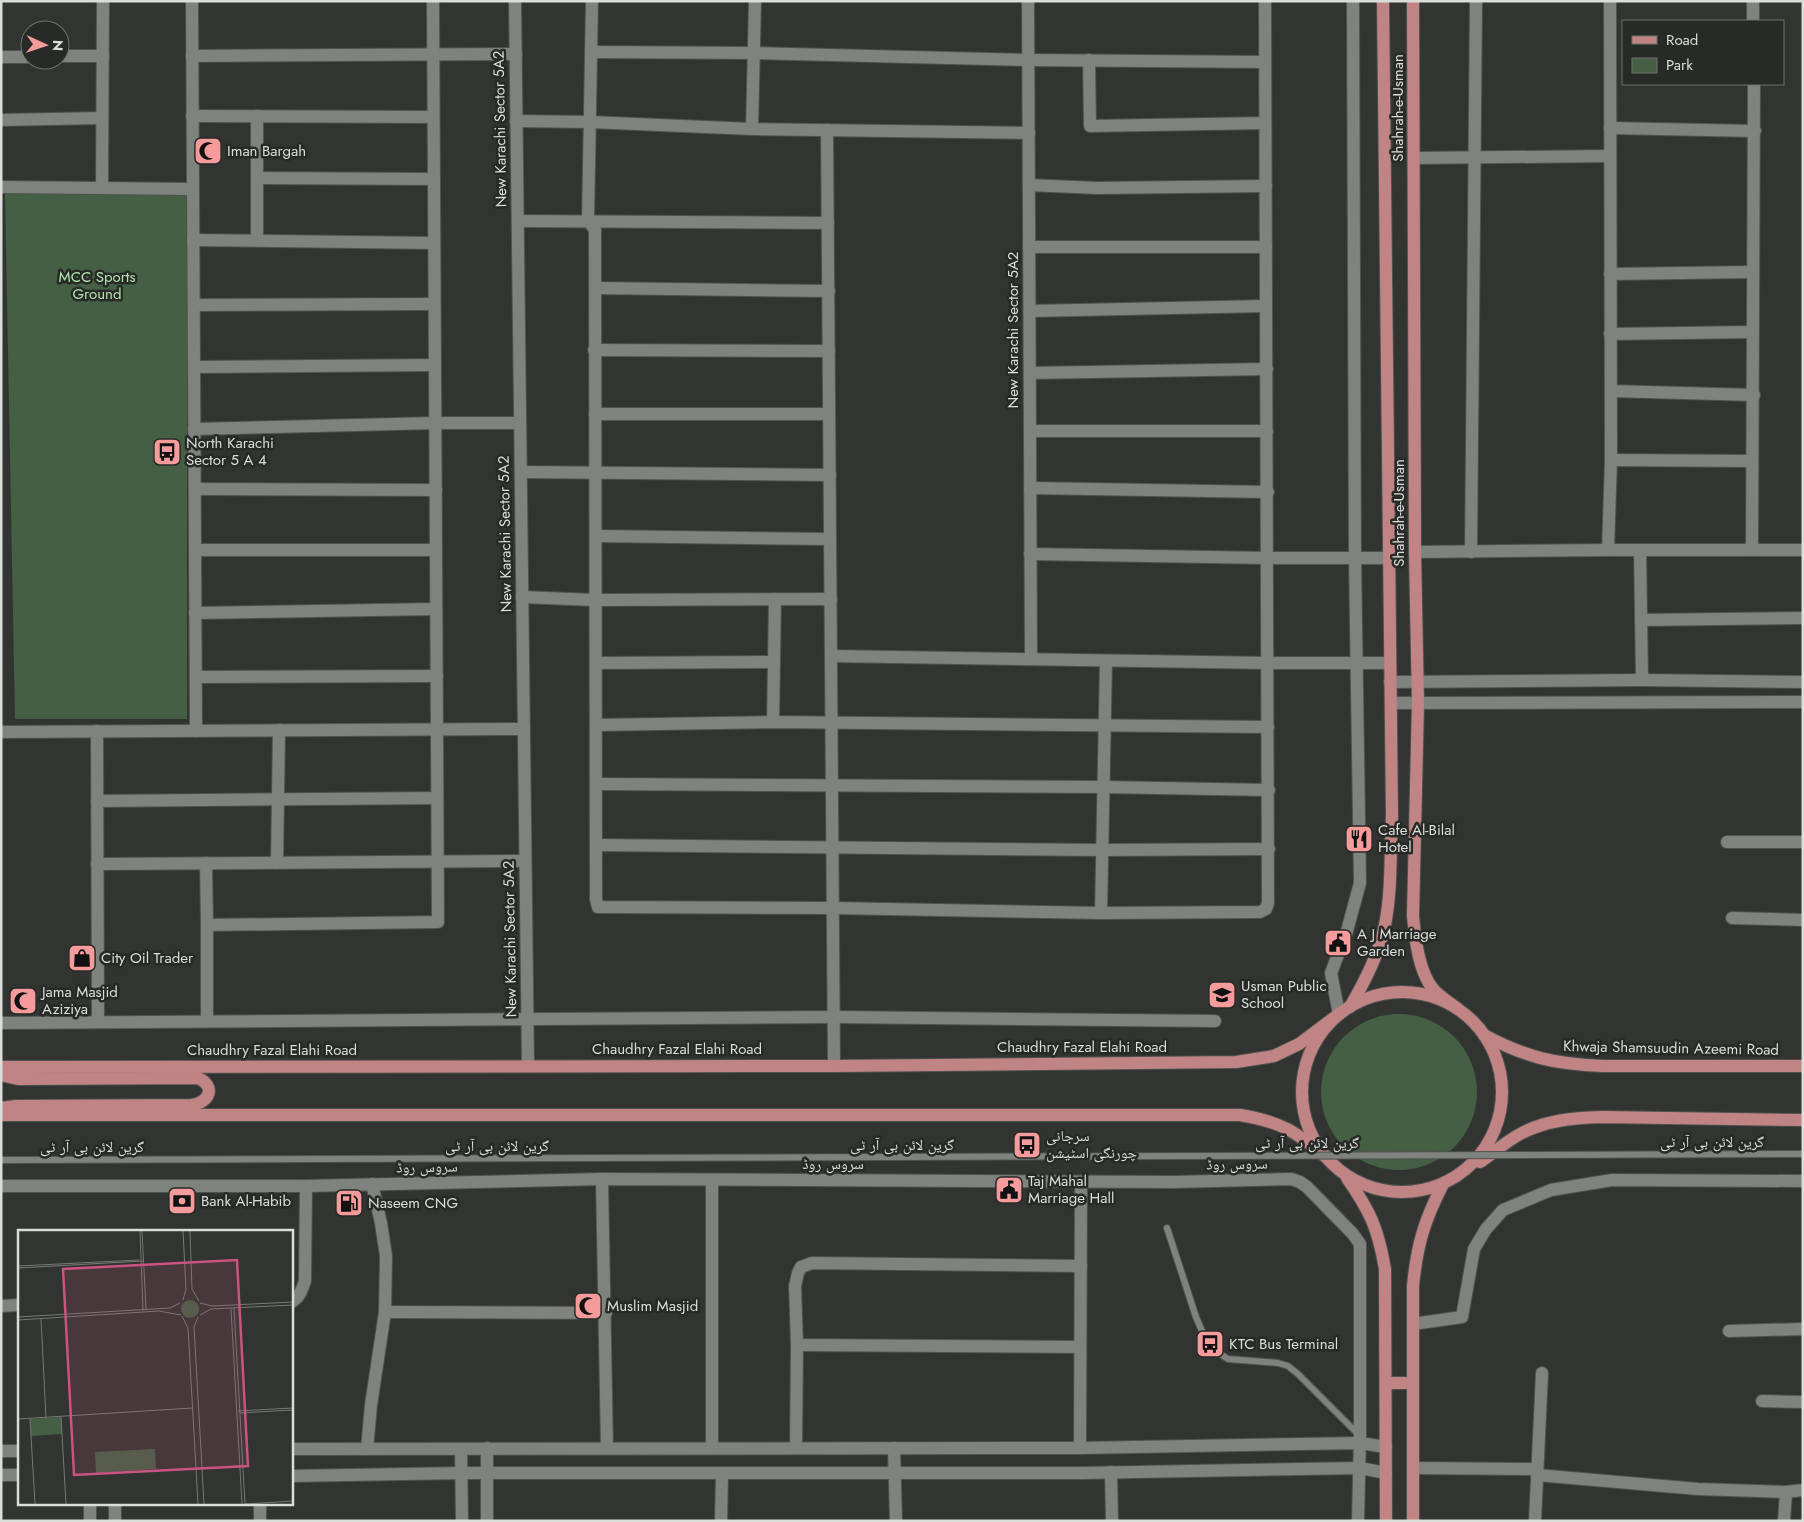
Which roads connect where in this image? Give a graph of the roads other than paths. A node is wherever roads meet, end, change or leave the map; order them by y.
1 (103, 1) edge
2 (192, 1) edge
3 (433, 1) edge
4 (515, 1) edge
5 (592, 1) edge
6 (755, 1) edge
7 (1028, 1) edge
8 (1265, 1) edge
9 (1353, 1) edge
10 (1383, 1) edge
11 (1413, 1) edge
12 (1476, 1) edge
13 (1610, 1) edge
14 (1753, 1) edge
15 (1753, 20) edge
16 (591, 52) junction
17 (754, 53) junction
18 (516, 54) junction
19 (433, 55) junction
20 (70, 56) edge
21 (103, 56) junction
22 (192, 56) junction
23 (1, 57) edge
24 (20, 57) edge
25 (1028, 60) junction
26 (1089, 60) junction
27 (1265, 62) junction
28 (1609, 74) junction
29 (1622, 75) edge
30 (1754, 85) edge
31 (192, 116) junction
32 (257, 116) junction
33 (433, 117) junction
34 (102, 118) junction
35 (1, 120) edge
36 (516, 120) junction
37 (590, 122) junction
38 (1265, 123) junction
39 (1610, 128) junction
40 (752, 129) junction
41 (827, 130) junction
42 (1755, 131) junction
43 (1029, 133) junction
44 (1475, 156) junction
45 (1610, 156) junction
46 (1414, 158) junction
47 (257, 178) junction
48 (434, 179) junction
49 (1029, 185) junction
50 (1266, 186) junction
51 (1, 187) edge
52 (102, 188) junction
53 (193, 189) junction
54 (588, 220) junction
55 (518, 221) junction
56 (828, 223) junction
57 (193, 240) junction
58 (257, 240) junction
59 (434, 243) junction
60 (1266, 246) junction
61 (1029, 247) junction
62 (1752, 272) junction
63 (1610, 274) junction
64 (595, 288) junction
65 (828, 291) junction
66 (434, 304) junction
67 (194, 305) junction
68 (1266, 306) junction
69 (1030, 311) junction
70 (1752, 332) junction
71 (1610, 334) junction
72 (594, 350) junction
73 (829, 351) junction
74 (435, 365) junction
75 (194, 367) junction
76 (1267, 369) junction
77 (1030, 374) junction
78 (1611, 390) junction
79 (1754, 395) junction
80 (595, 414) junction
81 (829, 414) junction
82 (435, 423) junction
83 (520, 424) junction
84 (194, 429) junction
85 (1030, 431) junction
86 (1267, 432) junction
87 (1611, 460) junction
88 (1751, 461) junction
89 (521, 472) junction
90 (596, 474) junction
91 (830, 474) junction
92 (1030, 488) junction
93 (195, 490) junction
94 (436, 490) junction
95 (1268, 492) junction
96 (596, 536) junction
97 (830, 539) junction
98 (195, 550) junction
99 (436, 550) junction
100 (1608, 550) junction
101 (1640, 550) junction
102 (1752, 550) junction
103 (1803, 550) edge
104 (1415, 552) junction
105 (1471, 552) junction
106 (1030, 554) junction
107 (1268, 558) junction
108 (1355, 558) junction
109 (1389, 558) junction
110 (522, 597) junction
111 (775, 599) junction
112 (830, 599) junction
113 (595, 600) junction
114 (436, 609) junction
115 (195, 613) junction
116 (1803, 618) edge
117 (1640, 620) junction
118 (831, 656) junction
119 (1031, 660) junction
120 (1106, 661) junction
121 (774, 662) junction
122 (596, 663) junction
123 (1269, 663) junction
124 (1389, 663) junction
125 (1356, 664) junction
126 (437, 676) junction
127 (196, 677) junction
128 (1642, 680) junction
129 (1390, 682) junction
130 (1417, 682) junction
131 (1803, 682) edge
132 (1803, 702) edge
133 (1391, 703) junction
134 (1418, 703) junction
135 (773, 722) junction
136 (831, 722) junction
137 (1104, 724) junction
138 (597, 725) junction
139 (1268, 727) junction
140 (437, 729) junction
141 (524, 729) junction
142 (279, 730) junction
143 (97, 731) junction
144 (196, 731) junction
145 (1, 732) edge
146 (596, 784) junction
147 (832, 786) junction
148 (1103, 787) junction
149 (1269, 790) junction
150 (437, 798) junction
151 (278, 799) junction
152 (97, 802) junction
153 (1727, 842) dead end
154 (1803, 842) edge
155 (596, 845) junction
156 (832, 847) junction
157 (1269, 849) junction
158 (1102, 850) junction
159 (438, 861) junction
160 (526, 861) junction
161 (277, 862) junction
162 (206, 863) junction
163 (98, 864) junction
164 (833, 908) junction
165 (1101, 913) junction
166 (1732, 918) dead end
167 (1803, 920) edge
168 (207, 925) junction
169 (1458, 1009) junction
170 (1345, 1010) junction
171 (834, 1017) junction
172 (527, 1019) junction
173 (1215, 1020) dead end
174 (98, 1021) junction
175 (207, 1021) junction
176 (1, 1022) edge
177 (1484, 1035) junction
178 (528, 1066) junction
179 (834, 1066) junction
180 (1803, 1066) edge
181 (1, 1067) edge
182 (1, 1075) edge
183 (1, 1108) edge
184 (1, 1115) edge
185 (1803, 1120) edge
186 (1803, 1154) edge
187 (1327, 1158) junction
188 (1, 1160) edge
189 (1463, 1172) junction
190 (1344, 1174) junction
191 (602, 1179) junction
192 (712, 1180) junction
193 (1803, 1181) edge
194 (1081, 1182) junction
195 (372, 1184) junction
196 (1443, 1184) junction
197 (1, 1186) edge
198 (306, 1186) junction
199 (1167, 1228) dead end
200 (1081, 1266) junction
201 (292, 1302) edge
202 (18, 1305) edge
203 (1, 1306) edge
204 (385, 1312) junction
205 (606, 1313) junction
206 (1413, 1324) junction
207 (1803, 1330) edge
208 (1729, 1331) dead end
209 (797, 1345) junction
210 (1080, 1347) junction
211 (1542, 1373) dead end
212 (1386, 1383) junction
213 (1413, 1383) junction
214 (1762, 1401) dead end
215 (1803, 1402) edge
216 (1360, 1440) junction
217 (1386, 1447) junction
218 (487, 1448) junction
219 (607, 1448) junction
220 (712, 1448) junction
221 (796, 1448) junction
222 (894, 1448) junction
223 (1080, 1448) junction
224 (292, 1449) edge
225 (367, 1449) junction
226 (461, 1449) junction
227 (1, 1451) edge
228 (18, 1451) edge
229 (1360, 1468) junction
230 (1413, 1468) junction
231 (1111, 1472) junction
232 (1537, 1472) junction
233 (462, 1473) junction
234 (487, 1473) junction
235 (1386, 1473) junction
236 (722, 1474) junction
237 (894, 1474) junction
238 (1, 1475) edge
239 (18, 1475) edge
240 (292, 1476) edge
241 (1803, 1490) edge
242 (1786, 1492) junction
243 (90, 1504) edge
244 (115, 1504) edge
245 (260, 1504) edge
246 (90, 1521) edge
247 (115, 1521) edge
248 (260, 1521) edge
249 (462, 1521) edge
250 (487, 1521) edge
251 (722, 1521) edge
252 (896, 1521) edge
253 (1112, 1521) edge
254 (1358, 1521) edge
255 (1386, 1521) edge
256 (1413, 1521) edge
257 (1535, 1521) edge
258 (1784, 1521) edge

1 - 21 street
2 - 22 street
3 - 19 street
4 - 18 street, New Karachi Sector 5A2
5 - 16 street
6 - 17 street
7 - 25 street, New Karachi Sector 5A2
8 - 27 street
9 - 108 street
10 - 109 main road, Shahrah-e-Usman
11 - 46 main road, Shahrah-e-Usman
12 - 44 street
13 - 28 street
14 - 15 street
16 - 17 street
16 - 37 street
17 - 25 street
17 - 40 street
18 - 19 street
18 - 36 street, New Karachi Sector 5A2
19 - 22 street
19 - 33 street
20 - 21 street
21 - 34 street
22 - 31 street
23 - 24 street
25 - 26 street
25 - 43 street, New Karachi Sector 5A2
26 - 27 street
26 - 38 street
27 - 38 street
28 - 29 street
28 - 39 street
30 - 42 street
31 - 32 street
31 - 53 street
32 - 33 street
32 - 47 street
33 - 48 street
34 - 35 street
34 - 52 street
36 - 37 street
36 - 55 street, New Karachi Sector 5A2
37 - 40 street
37 - 54 street
38 - 50 street
39 - 42 street
39 - 45 street
40 - 41 street
41 - 43 street
41 - 56 street
42 - 62 street
43 - 49 street, New Karachi Sector 5A2
44 - 45 street
44 - 46 street
44 - 105 street
45 - 63 street
46 - 104 main road, Shahrah-e-Usman
47 - 48 street
47 - 58 street
48 - 59 street
49 - 50 street
49 - 61 street, New Karachi Sector 5A2
50 - 60 street
51 - 52 street
52 - 53 street
53 - 57 street
54 - 55 street
54 - 56 street
54 - 64 street
55 - 83 street, New Karachi Sector 5A2
56 - 65 street
57 - 58 street
57 - 67 street
58 - 59 street
59 - 66 street
60 - 61 street
60 - 68 street
61 - 69 street, New Karachi Sector 5A2
62 - 63 street
62 - 70 street
63 - 71 street
64 - 65 street
64 - 72 street
65 - 73 street
66 - 67 street
66 - 74 street
67 - 75 street
68 - 69 street
68 - 76 street
69 - 77 street, New Karachi Sector 5A2
70 - 71 street
70 - 79 street
71 - 78 street
72 - 73 street
72 - 80 street
73 - 81 street
74 - 75 street
74 - 82 street
75 - 84 street
76 - 77 street
76 - 86 street
77 - 85 street, New Karachi Sector 5A2
78 - 79 street
78 - 87 street
79 - 88 street
80 - 81 street
80 - 90 street
81 - 91 street
82 - 83 street
82 - 84 street
82 - 94 street
83 - 89 street, New Karachi Sector 5A2
84 - 93 street
85 - 86 street
85 - 92 street, New Karachi Sector 5A2
86 - 95 street
87 - 88 street
87 - 100 street
88 - 102 street
89 - 90 street
89 - 110 street, New Karachi Sector 5A2
90 - 91 street
90 - 96 street
91 - 97 street
92 - 95 street
92 - 106 street, New Karachi Sector 5A2
93 - 94 street
93 - 98 street
94 - 99 street
95 - 107 street
96 - 97 street
96 - 113 street
97 - 112 street
98 - 99 street
98 - 115 street
99 - 114 street
100 - 101 street
100 - 105 street
101 - 102 street
101 - 117 street
102 - 103 street
104 - 105 street
104 - 130 main road, Shahrah-e-Usman
106 - 107 street
106 - 119 street, New Karachi Sector 5A2
107 - 108 street
107 - 123 street
108 - 109 street
108 - 125 street
109 - 124 main road, Shahrah-e-Usman
110 - 113 street
110 - 141 street, New Karachi Sector 5A2
111 - 112 street
111 - 113 street
111 - 121 street
112 - 118 street
113 - 122 street
114 - 115 street
114 - 126 street
115 - 127 street
116 - 117 street
117 - 128 street
118 - 119 street
118 - 136 street
119 - 120 street
120 - 123 street
120 - 137 street
121 - 122 street
121 - 135 street
122 - 138 street
123 - 125 street
123 - 139 street
124 - 125 street
124 - 129 main road, Shahrah-e-Usman
125 - 170 street
126 - 127 street
126 - 140 street
127 - 144 street
128 - 130 street
128 - 131 street
129 - 130 street
129 - 133 main road, Shahrah-e-Usman
130 - 134 main road, Shahrah-e-Usman
132 - 134 street
133 - 134 street
133 - 170 main road, Shahrah-e-Usman
134 - 169 main road, Shahrah-e-Usman
135 - 136 street
135 - 138 street
136 - 137 street
136 - 147 street
137 - 139 street
137 - 148 street
138 - 146 street
139 - 149 street
140 - 141 street
140 - 142 street
140 - 150 street
141 - 160 street, New Karachi Sector 5A2
142 - 144 street
142 - 151 street
143 - 144 street
143 - 145 street
143 - 152 street
146 - 147 street
146 - 155 street
147 - 148 street
147 - 156 street
148 - 149 street
148 - 158 street
149 - 157 street
150 - 151 street
150 - 159 street
151 - 152 street
151 - 161 street
152 - 163 street
153 - 154 street
155 - 156 street
155 - 164 street
156 - 158 street
156 - 164 street
157 - 158 street
157 - 165 street
158 - 165 street
159 - 160 street
159 - 161 street
159 - 168 street
160 - 172 street, New Karachi Sector 5A2
161 - 162 street
162 - 163 street
162 - 168 street
163 - 174 street
164 - 165 street
164 - 171 street
166 - 167 street
168 - 175 street
169 - 170 main road
169 - 177 main road
170 - 179 main road, Chaudhry Fazal Elahi Road
170 - 187 main road
171 - 172 street
171 - 173 street
171 - 179 street
172 - 175 street
172 - 178 street, New Karachi Sector 5A2
174 - 175 street
174 - 176 street
177 - 180 main road, Khwaja Shamsuudin Azeemi Road
177 - 189 main road
178 - 179 main road, Chaudhry Fazal Elahi Road
178 - 181 main road, Chaudhry Fazal Elahi Road
182 - 183 main road
184 - 187 main road
185 - 189 main road
186 - 188 lane, گرین لائن بی آر ٹی, bridge
187 - 190 main road
189 - 196 main road
190 - 196 main road
190 - 212 main road
191 - 192 street, سروس روڈ
191 - 195 street, سروس روڈ
191 - 205 street
192 - 194 street, سروس روڈ
192 - 220 street
193 - 206 street
194 - 200 street
194 - 216 street, سروس روڈ
195 - 198 street, سروس روڈ
195 - 204 street
196 - 206 main road
197 - 198 street, سروس روڈ
198 - 201 street
199 - 216 lane
200 - 209 street
200 - 210 street
202 - 203 street
204 - 205 street
204 - 225 street
205 - 219 street
206 - 213 main road
207 - 208 street
209 - 210 street
209 - 221 street
210 - 223 street
211 - 232 street
212 - 213 main road
212 - 217 main road
213 - 230 main road
214 - 215 street
216 - 217 street
216 - 223 street
216 - 229 street, سروس روڈ
217 - 235 main road
218 - 219 street
218 - 226 street
218 - 234 street
219 - 220 street
220 - 221 street
221 - 222 street
222 - 223 street
222 - 237 street
224 - 225 street
225 - 226 street
226 - 233 street
227 - 228 street
229 - 231 street
229 - 235 street
229 - 254 street, سروس روڈ
230 - 232 street
230 - 256 main road
231 - 237 street
231 - 253 street
232 - 242 street
232 - 257 street
233 - 234 street
233 - 240 street
233 - 249 street
234 - 236 street
234 - 250 street
235 - 255 main road
236 - 237 street
236 - 251 street
237 - 252 street
238 - 239 street
241 - 242 street
242 - 258 street
243 - 246 street
244 - 247 street
245 - 248 street

